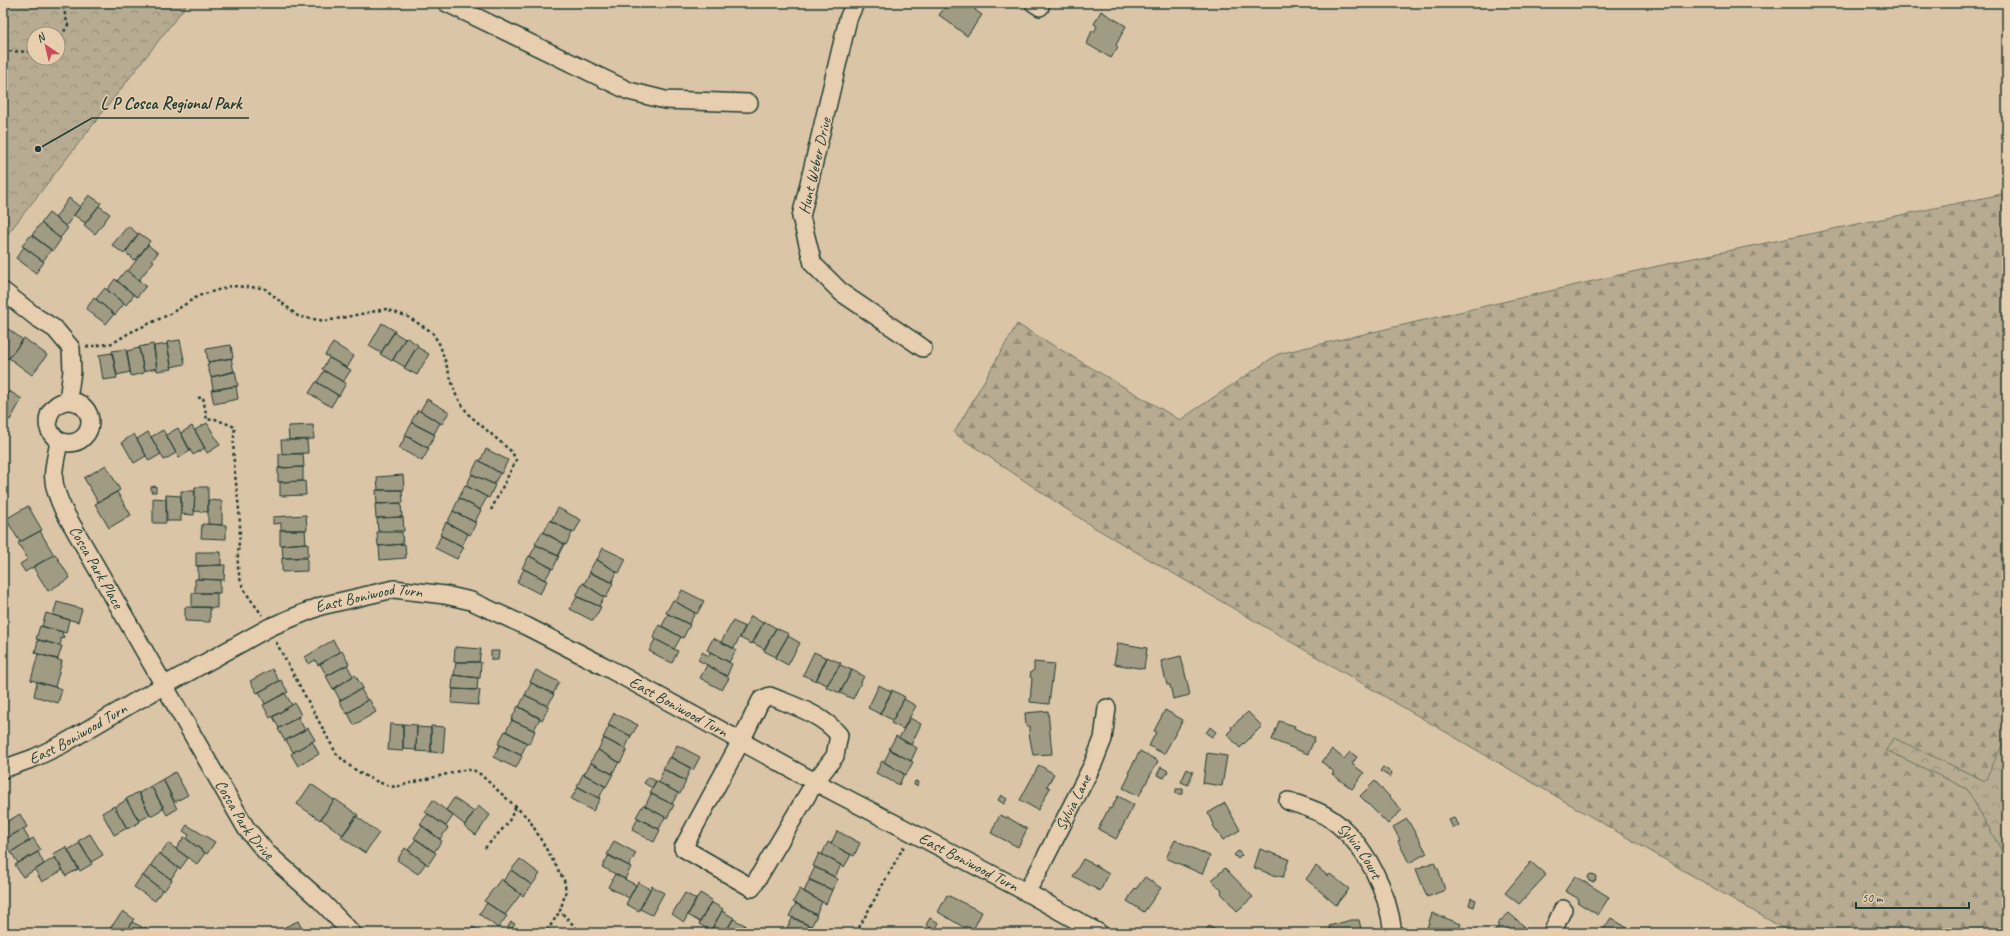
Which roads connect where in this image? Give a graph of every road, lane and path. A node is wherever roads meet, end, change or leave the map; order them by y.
1 (62, 3) edge
2 (447, 3) edge
3 (855, 3) edge
4 (66, 28) edge
5 (3, 51) edge
6 (26, 52) edge
7 (749, 103) dead end
8 (3, 291) edge
9 (71, 348) junction
10 (923, 348) dead end
11 (198, 398) dead end
12 (68, 400) junction
13 (59, 443) junction
14 (490, 512) dead end
15 (270, 627) junction
16 (163, 686) junction
17 (1107, 708) dead end
18 (741, 741) junction
19 (3, 769) edge
20 (815, 782) junction
21 (1288, 801) dead end
22 (516, 806) junction
23 (911, 833) junction
24 (484, 848) dead end
25 (1026, 892) junction
26 (1563, 909) dead end
27 (560, 911) junction
28 (546, 932) edge
29 (352, 933) edge
30 (580, 933) edge
31 (856, 933) edge
32 (1098, 933) edge
33 (1393, 933) edge
34 (1552, 933) edge

1 - 4 path
2 - 7 street
3 - 10 street, Hunt Weber Drive
5 - 6 path
8 - 9 street
9 - 12 street
9 - 14 path
11 - 15 path
12 - 13 street
12 - 13 street
13 - 16 street, Cosca Park Place
15 - 16 street, East Boniwood Turn
15 - 18 street, East Boniwood Turn
15 - 22 path
16 - 19 street, East Boniwood Turn
16 - 29 street, Cosca Park Drive
17 - 25 street, Sylvia Lane
18 - 20 street, East Boniwood Turn
18 - 20 street
18 - 20 street, East Boniwood Turn
20 - 23 street, East Boniwood Turn
21 - 33 street, Sylvia Court
22 - 24 path
22 - 27 path
23 - 25 street, East Boniwood Turn
23 - 31 path
25 - 32 street, East Boniwood Turn
26 - 34 street
27 - 28 path
27 - 30 path
28 - 30 path

